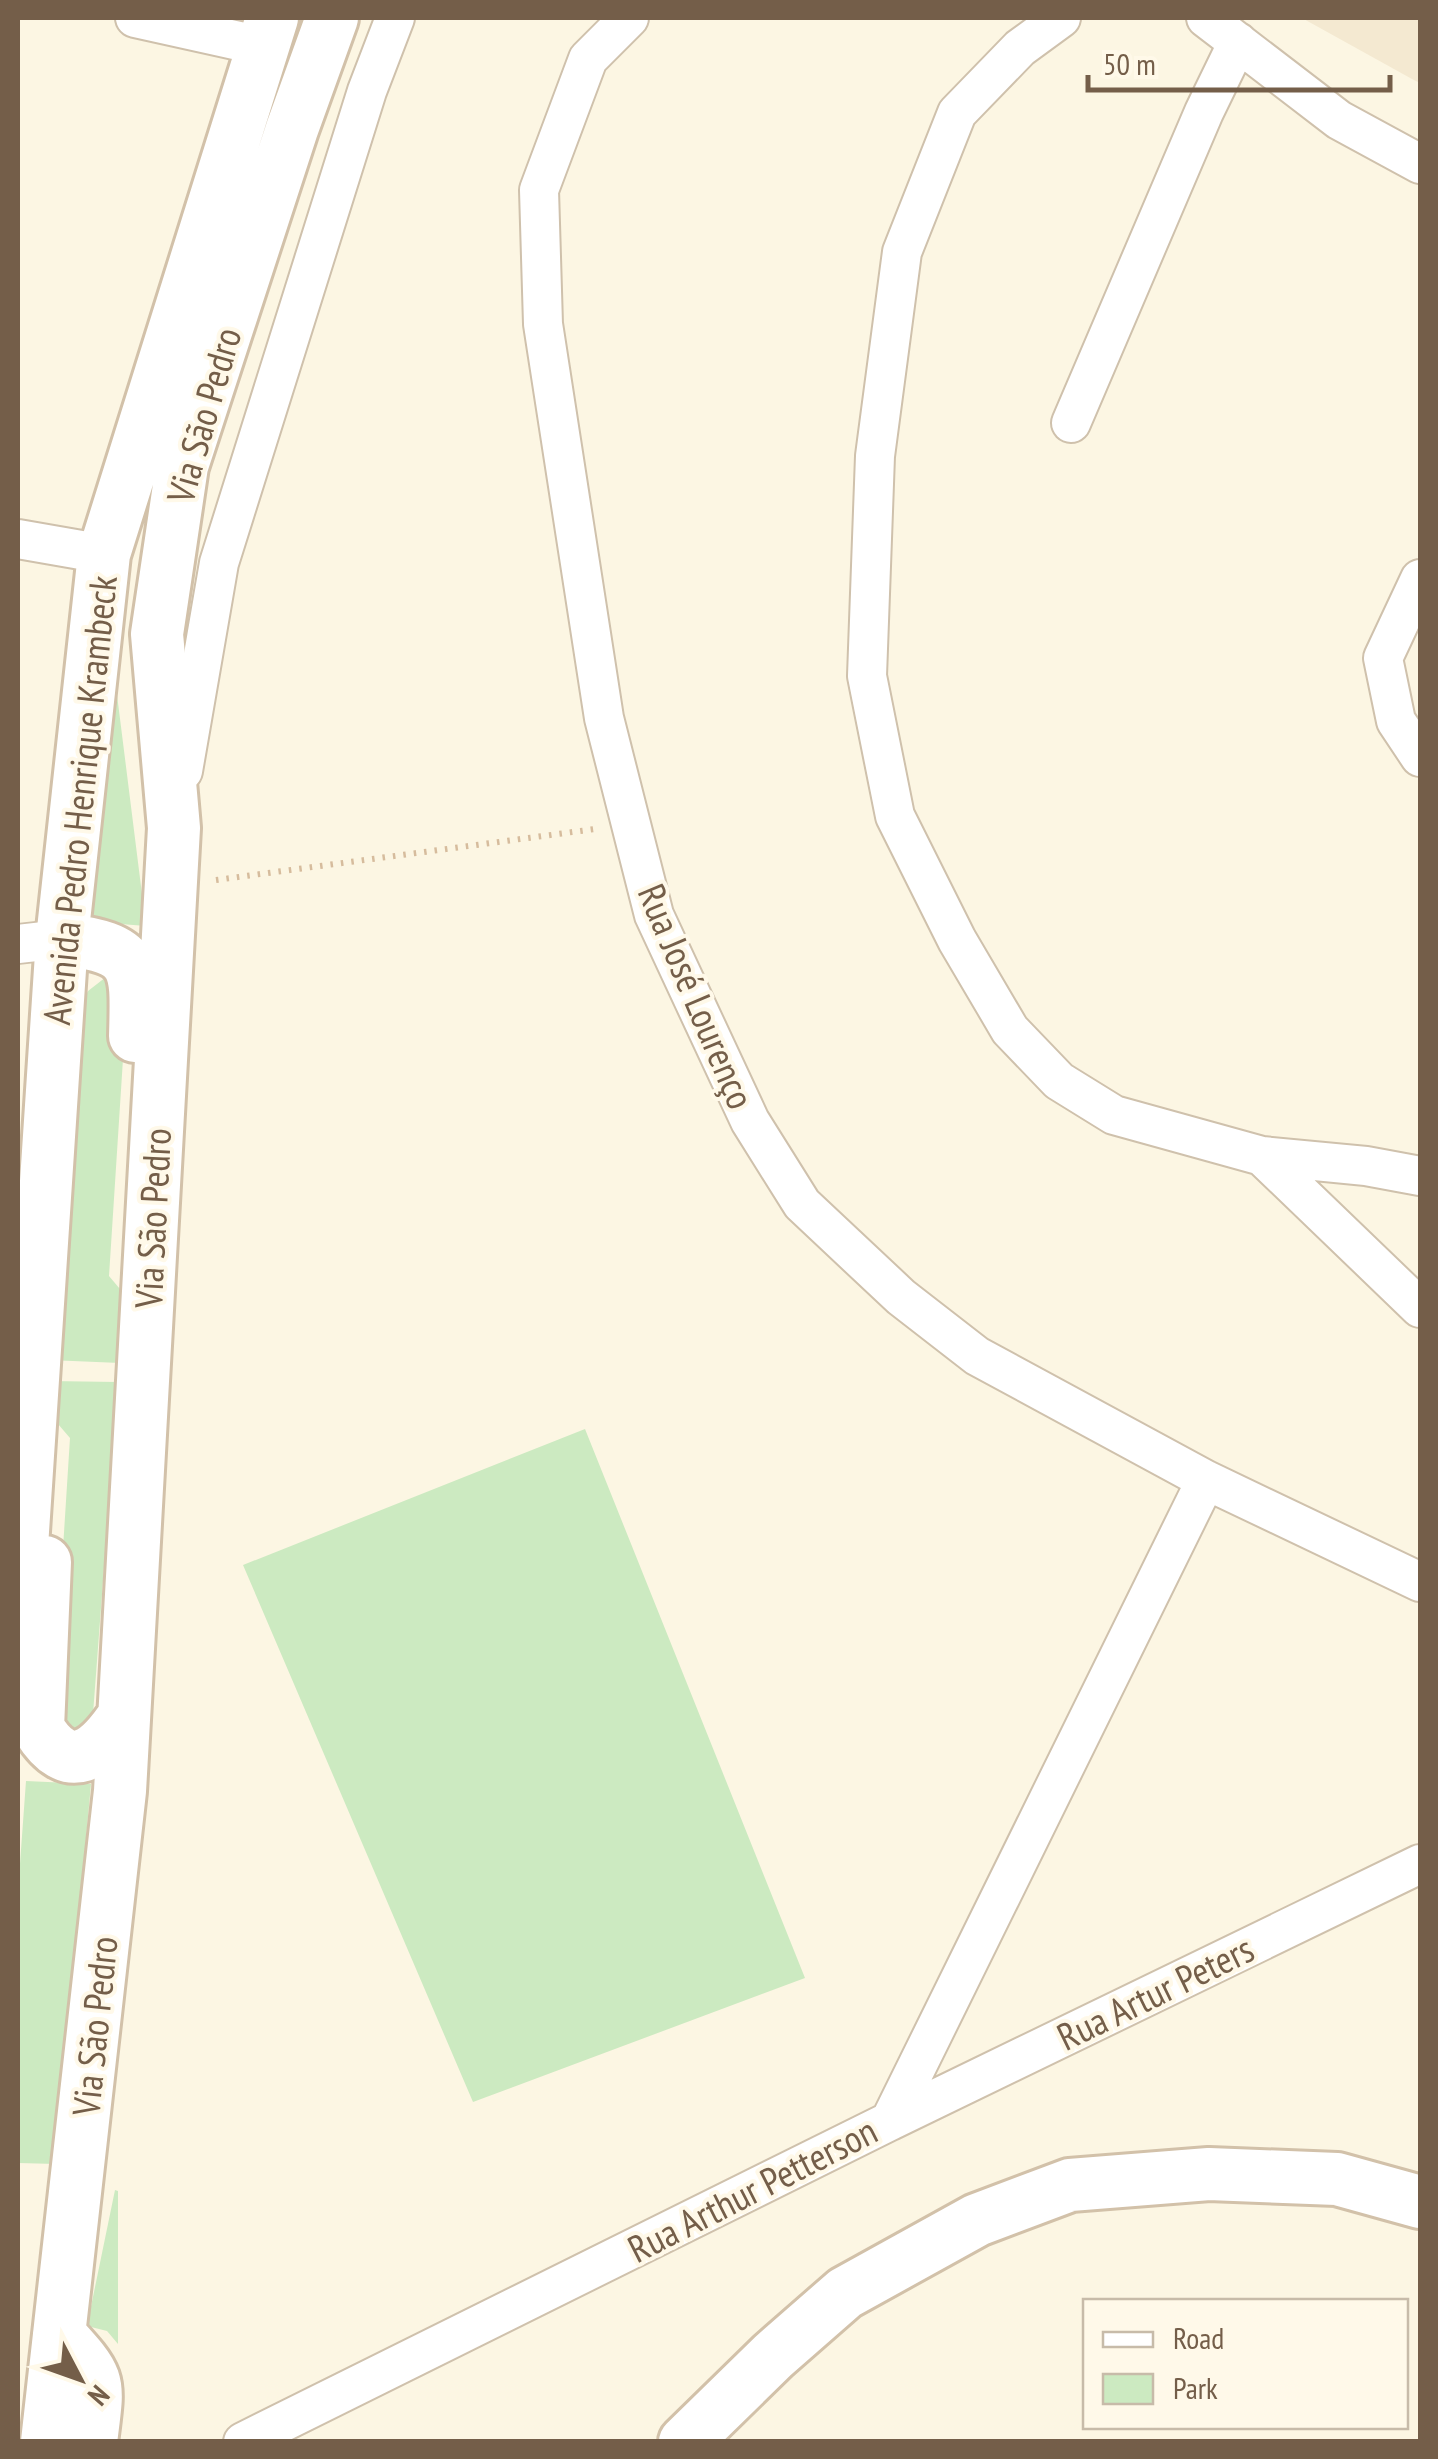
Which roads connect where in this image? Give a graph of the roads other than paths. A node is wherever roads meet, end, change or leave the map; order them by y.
1 (135, 18) edge
2 (332, 18) edge
3 (395, 18) edge
4 (629, 18) edge
5 (1061, 18) edge
6 (1206, 18) edge
7 (267, 32) edge
8 (1238, 42) junction
9 (1420, 164) edge
10 (1070, 423) dead end
11 (18, 539) edge
12 (104, 554) junction
13 (1420, 579) edge
14 (1420, 758) edge
15 (174, 828) junction
16 (40, 942) edge
17 (1262, 1156) junction
18 (1420, 1176) edge
19 (148, 1289) junction
20 (1420, 1308) edge
21 (30, 1428) junction
22 (1206, 1480) junction
23 (1420, 1582) edge
24 (18, 1608) edge
25 (124, 1716) junction
26 (1420, 1864) edge
27 (890, 2121) junction
28 (1420, 2202) edge
29 (59, 2334) junction
30 (47, 2442) edge
31 (91, 2442) edge
32 (243, 2442) edge
33 (684, 2442) edge

1 - 7 street
2 - 15 main road, Via São Pedro
3 - 15 street
4 - 22 street, Rua José Lourenço
5 - 17 street
6 - 8 street
7 - 12 main road, Avenida Pedro Henrique Krambeck
8 - 9 street
8 - 10 street
11 - 12 street
12 - 16 main road, Avenida Pedro Henrique Krambeck
13 - 14 street
15 - 19 main road, Via São Pedro
16 - 19 main road
16 - 21 main road, Avenida Pedro Henrique Krambeck
17 - 18 street
17 - 20 street
19 - 25 main road, Via São Pedro
21 - 24 main road, Avenida Pedro Henrique Krambeck
21 - 25 main road
22 - 23 street, Rua José Lourenço
22 - 27 street, Rua Arthur Petterson
25 - 29 main road, Via São Pedro
26 - 27 street, Rua Artur Peters
27 - 32 street, Rua Arthur Petterson
28 - 33 main road
29 - 30 main road, Via São Pedro
29 - 31 main road

